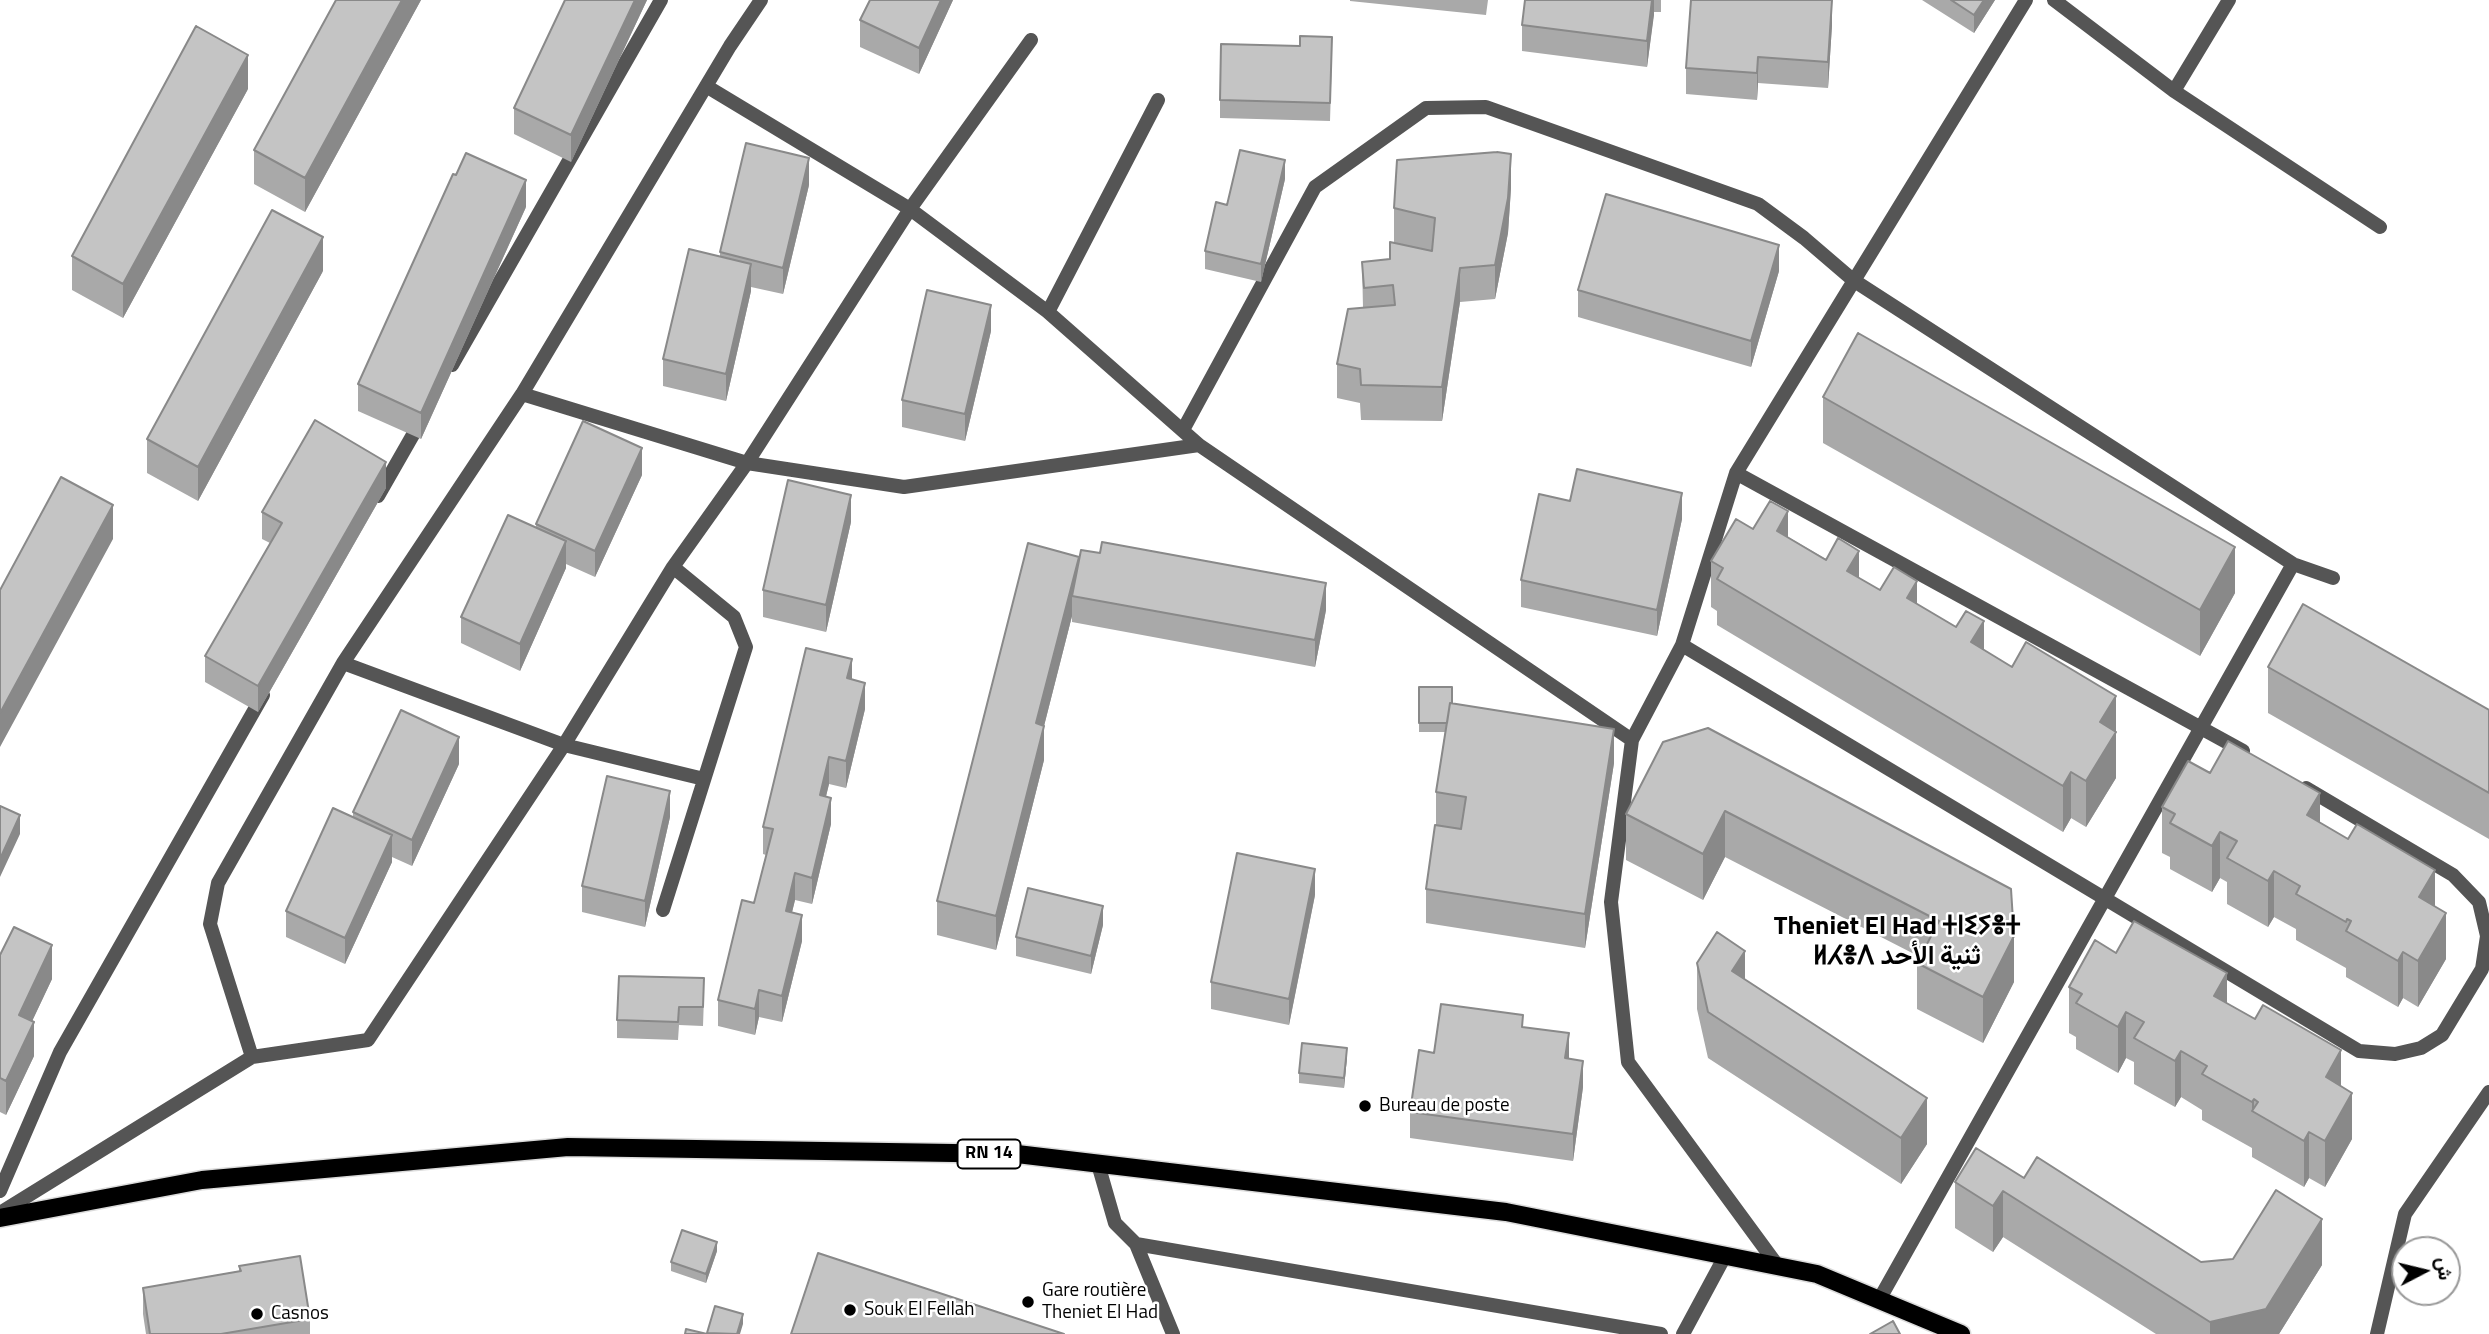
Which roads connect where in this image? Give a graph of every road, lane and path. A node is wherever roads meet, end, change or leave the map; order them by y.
1 (661, 0) edge
2 (761, 0) edge
3 (2026, 0) edge
4 (2053, 0) edge
5 (2229, 0) edge
6 (1031, 40) dead end
7 (706, 86) junction
8 (2174, 91) junction
9 (1158, 100) dead end
10 (910, 209) junction
11 (2380, 227) dead end
12 (1853, 280) junction
13 (1048, 312) junction
14 (447, 375) edge
15 (522, 394) junction
16 (426, 411) edge
17 (1183, 430) junction
18 (1199, 445) junction
19 (747, 463) junction
20 (1736, 473) junction
21 (371, 508) edge
22 (2293, 564) junction
23 (673, 567) junction
24 (2333, 578) dead end
25 (1682, 645) junction
26 (343, 663) junction
27 (274, 677) edge
28 (2202, 727) junction
29 (1632, 740) junction
30 (564, 745) junction
31 (2262, 762) edge
32 (704, 779) junction
33 (2297, 783) edge
34 (2105, 899) junction
35 (663, 910) dead end
36 (252, 1058) junction
37 (2489, 1092) edge
38 (1098, 1164) junction
39 (0, 1191) edge
40 (0, 1216) edge
41 (1136, 1244) junction
42 (1725, 1255) junction
43 (1777, 1265) junction
44 (1879, 1300) junction
45 (1172, 1334) edge
46 (1661, 1334) edge
47 (1683, 1334) edge
48 (1961, 1334) edge
49 (2377, 1334) edge

1 - 14 street
2 - 7 street
3 - 12 street
4 - 8 street
5 - 8 street
6 - 10 street
7 - 10 street
7 - 15 street
8 - 11 street
9 - 13 street
10 - 13 street
10 - 19 street
12 - 17 street
12 - 20 street
12 - 22 street
13 - 17 street
15 - 19 street
15 - 26 street
16 - 21 street
17 - 18 street
18 - 19 street
18 - 29 street
19 - 23 street
20 - 25 street
20 - 28 street
22 - 24 street
22 - 28 street
23 - 30 street
23 - 32 street
25 - 29 street
25 - 34 street
26 - 30 street
26 - 36 street
27 - 39 street
28 - 31 street
28 - 34 street
29 - 43 street
30 - 32 street
30 - 36 street
32 - 35 street
33 - 34 street
34 - 44 street
36 - 40 street
37 - 49 street
38 - 40 main road, RN 14
38 - 41 street
38 - 42 main road, RN 14
41 - 45 street
41 - 46 street
42 - 43 main road, RN 14
42 - 47 street
43 - 44 main road, RN 14
44 - 48 main road, RN 14

